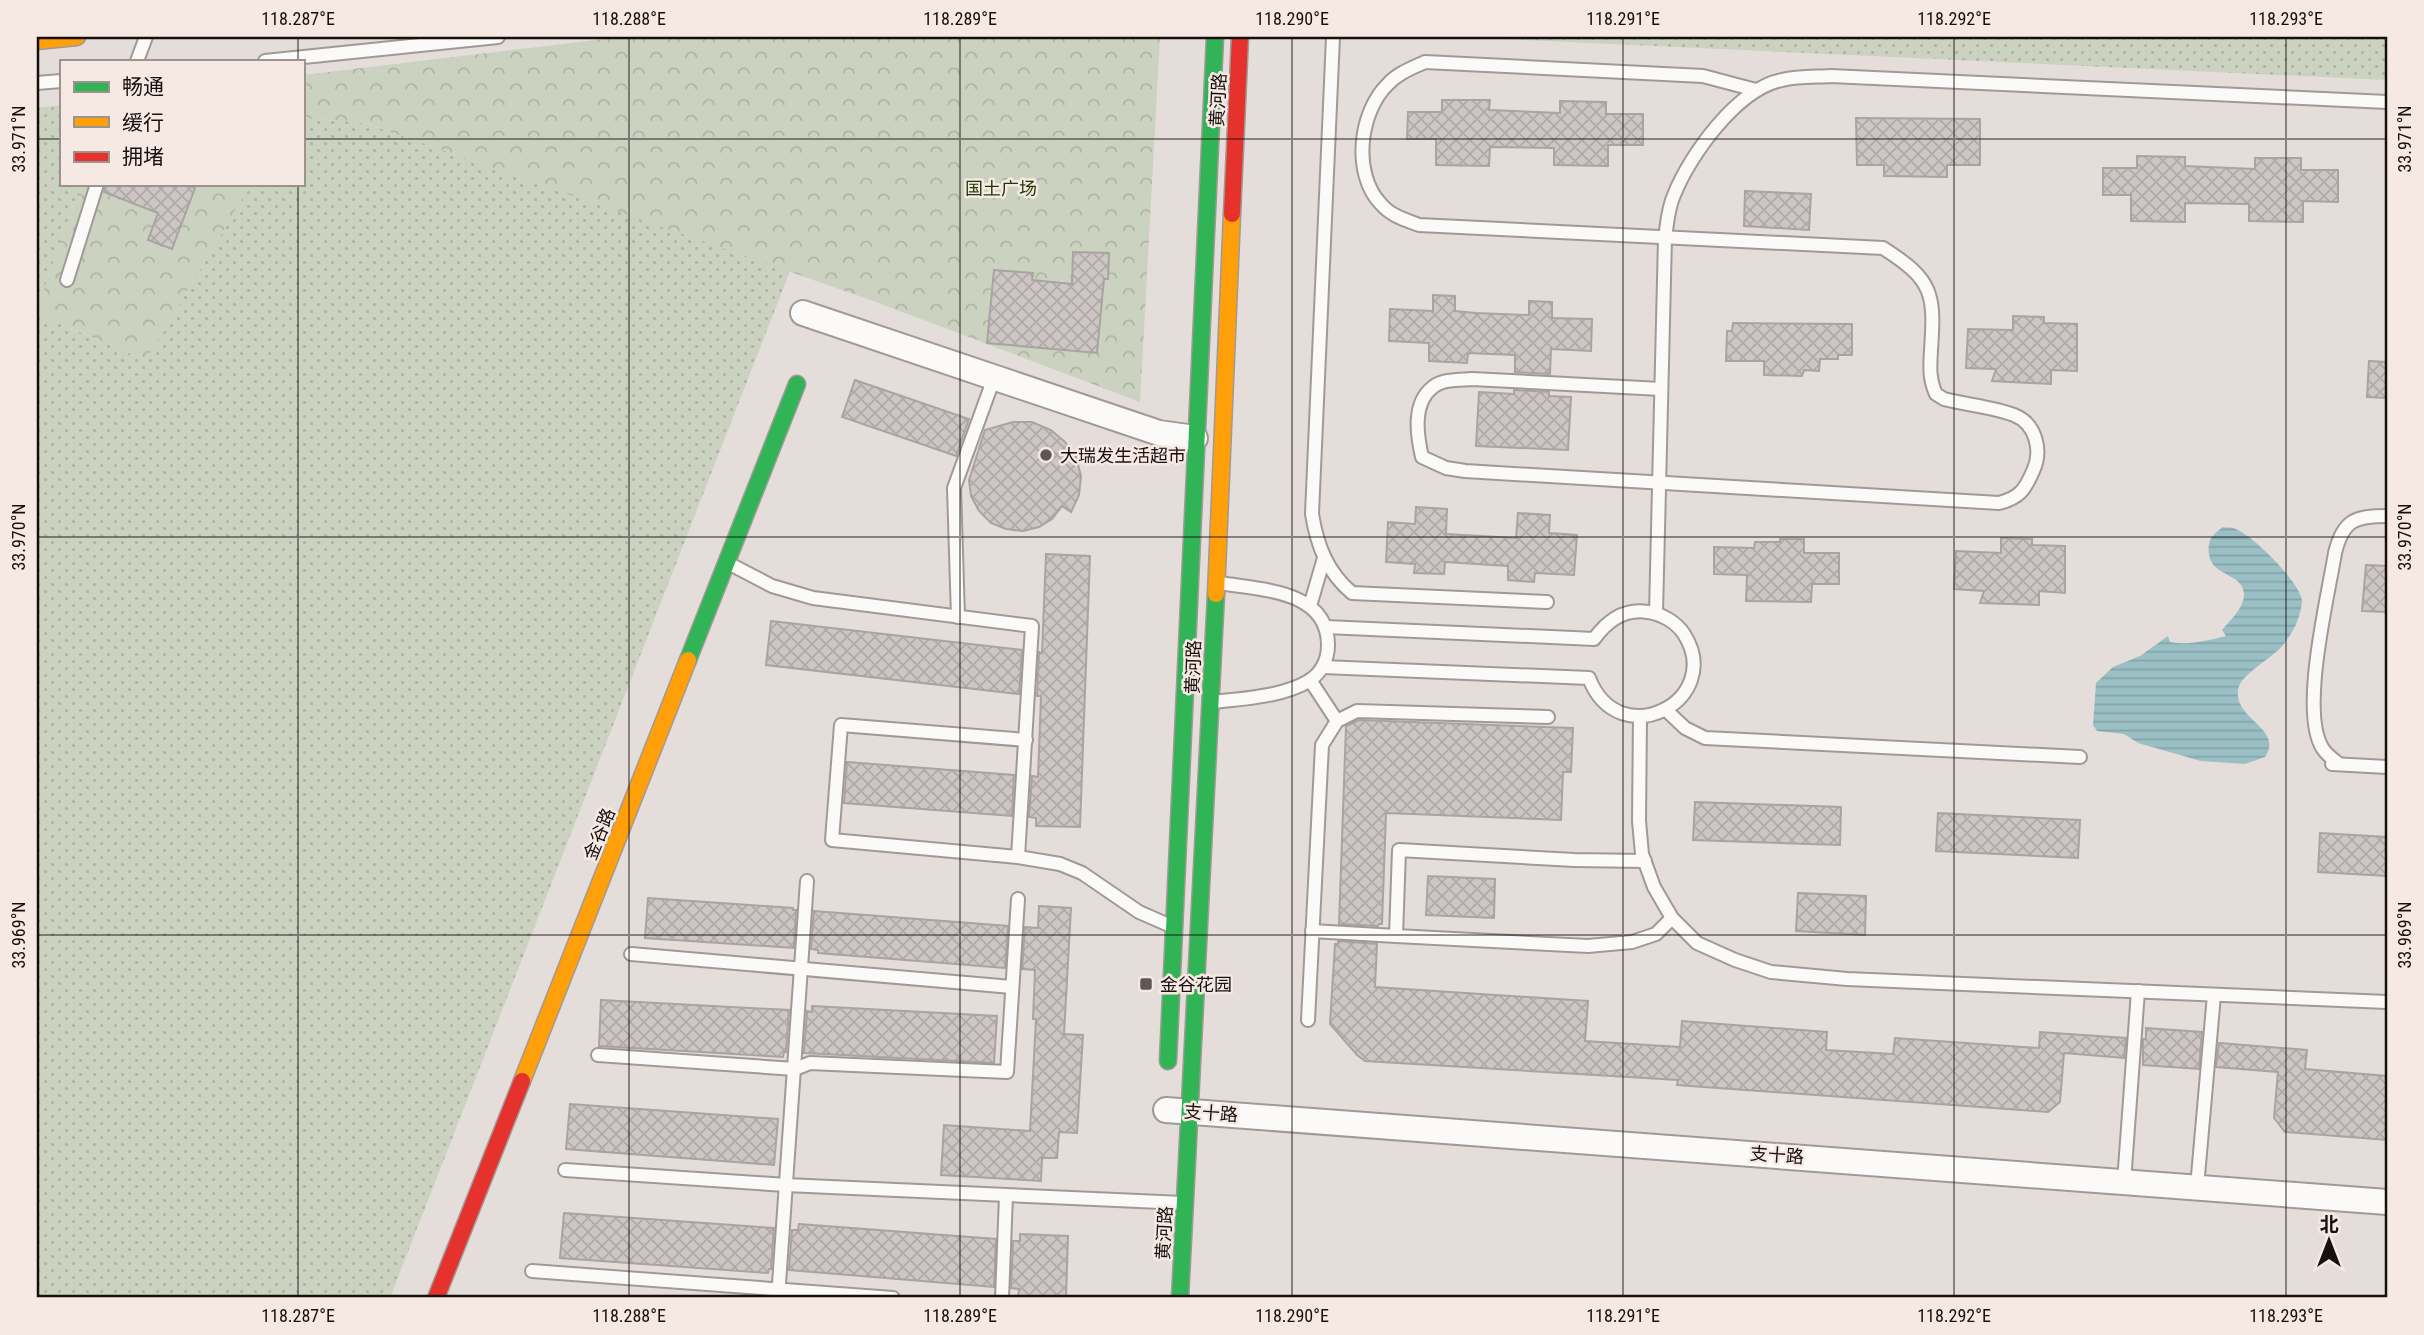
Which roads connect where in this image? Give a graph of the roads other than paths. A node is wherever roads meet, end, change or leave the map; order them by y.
1 (77, 37) edge
2 (146, 37) edge
3 (498, 37) edge
4 (1215, 37) edge
5 (1240, 37) edge
6 (1333, 37) edge
7 (37, 41) edge
8 (137, 60) edge
9 (275, 60) edge
10 (60, 81) edge
11 (37, 83) edge
12 (1756, 90) junction
13 (2387, 102) edge
14 (96, 186) edge
15 (1665, 238) junction
16 (67, 280) dead end
17 (803, 313) dead end
18 (994, 378) junction
19 (797, 384) dead end
20 (1661, 390) junction
21 (1195, 438) junction
22 (1659, 483) junction
23 (2387, 516) edge
24 (1324, 558) junction
25 (727, 562) junction
26 (1215, 583) junction
27 (1547, 602) dead end
28 (1310, 606) junction
29 (1656, 613) junction
30 (958, 617) junction
31 (1326, 627) junction
32 (1323, 667) junction
33 (1310, 680) junction
34 (1211, 703) junction
35 (1666, 710) junction
36 (1548, 717) dead end
37 (1640, 717) junction
38 (1337, 721) junction
39 (1026, 740) junction
40 (2080, 757) dead end
41 (2387, 767) edge
42 (1018, 858) junction
43 (1644, 861) junction
44 (807, 881) dead end
45 (1018, 899) dead end
46 (1672, 918) junction
47 (1174, 927) junction
48 (1312, 931) junction
49 (1396, 936) junction
50 (631, 954) dead end
51 (802, 969) junction
52 (1012, 988) junction
53 (2138, 991) junction
54 (2214, 995) junction
55 (2387, 1002) edge
56 (1308, 1020) dead end
57 (598, 1055) dead end
58 (795, 1069) junction
59 (1171, 1104) junction
60 (565, 1170) dead end
61 (2124, 1182) junction
62 (786, 1185) junction
63 (2197, 1188) junction
64 (1162, 1194) junction
65 (1006, 1196) junction
66 (2387, 1202) edge
67 (1184, 1203) junction
68 (1161, 1224) dead end
69 (532, 1271) dead end
70 (778, 1294) edge
71 (436, 1298) edge
72 (893, 1298) edge
73 (1002, 1298) edge
74 (1180, 1298) edge

1 - 7 main road
2 - 8 lane
3 - 9 lane
4 - 21 main road, 黄河路
5 - 26 main road, 黄河路
6 - 24 lane
10 - 11 lane
12 - 13 lane
12 - 15 lane
12 - 15 lane
14 - 16 lane
15 - 20 lane
15 - 22 lane
17 - 18 street
18 - 21 street
18 - 30 lane
19 - 25 main road, 金谷路
20 - 22 lane
20 - 22 lane
21 - 47 main road, 黄河路
22 - 29 lane
23 - 41 lane
24 - 27 lane
24 - 28 lane
25 - 30 lane
25 - 71 main road, 金谷路
26 - 28 lane
26 - 34 main road, 黄河路
28 - 31 lane
29 - 31 lane
29 - 35 lane
30 - 39 lane
31 - 32 lane
32 - 33 lane
32 - 37 lane
33 - 34 lane
33 - 38 lane
34 - 59 main road, 黄河路
35 - 37 lane
35 - 40 lane
36 - 38 lane
37 - 43 lane
38 - 48 lane
39 - 42 lane
39 - 42 lane
42 - 47 lane
43 - 46 lane
43 - 49 lane
44 - 51 lane
45 - 52 lane
46 - 49 lane
46 - 53 lane
47 - 59 main road, 黄河路
48 - 49 lane
48 - 56 lane
50 - 51 lane
51 - 52 lane
51 - 58 lane
52 - 58 lane
53 - 54 lane
53 - 61 lane
54 - 55 lane
54 - 63 lane
57 - 58 lane
58 - 62 lane
59 - 61 street, 支十路
59 - 67 main road, 黄河路
60 - 62 lane
61 - 63 street, 支十路
62 - 65 lane
62 - 70 lane
63 - 66 street, 支十路
64 - 65 lane
64 - 67 lane
64 - 68 main road, 黄河路
65 - 73 lane
67 - 74 main road, 黄河路
69 - 70 lane
70 - 72 lane

